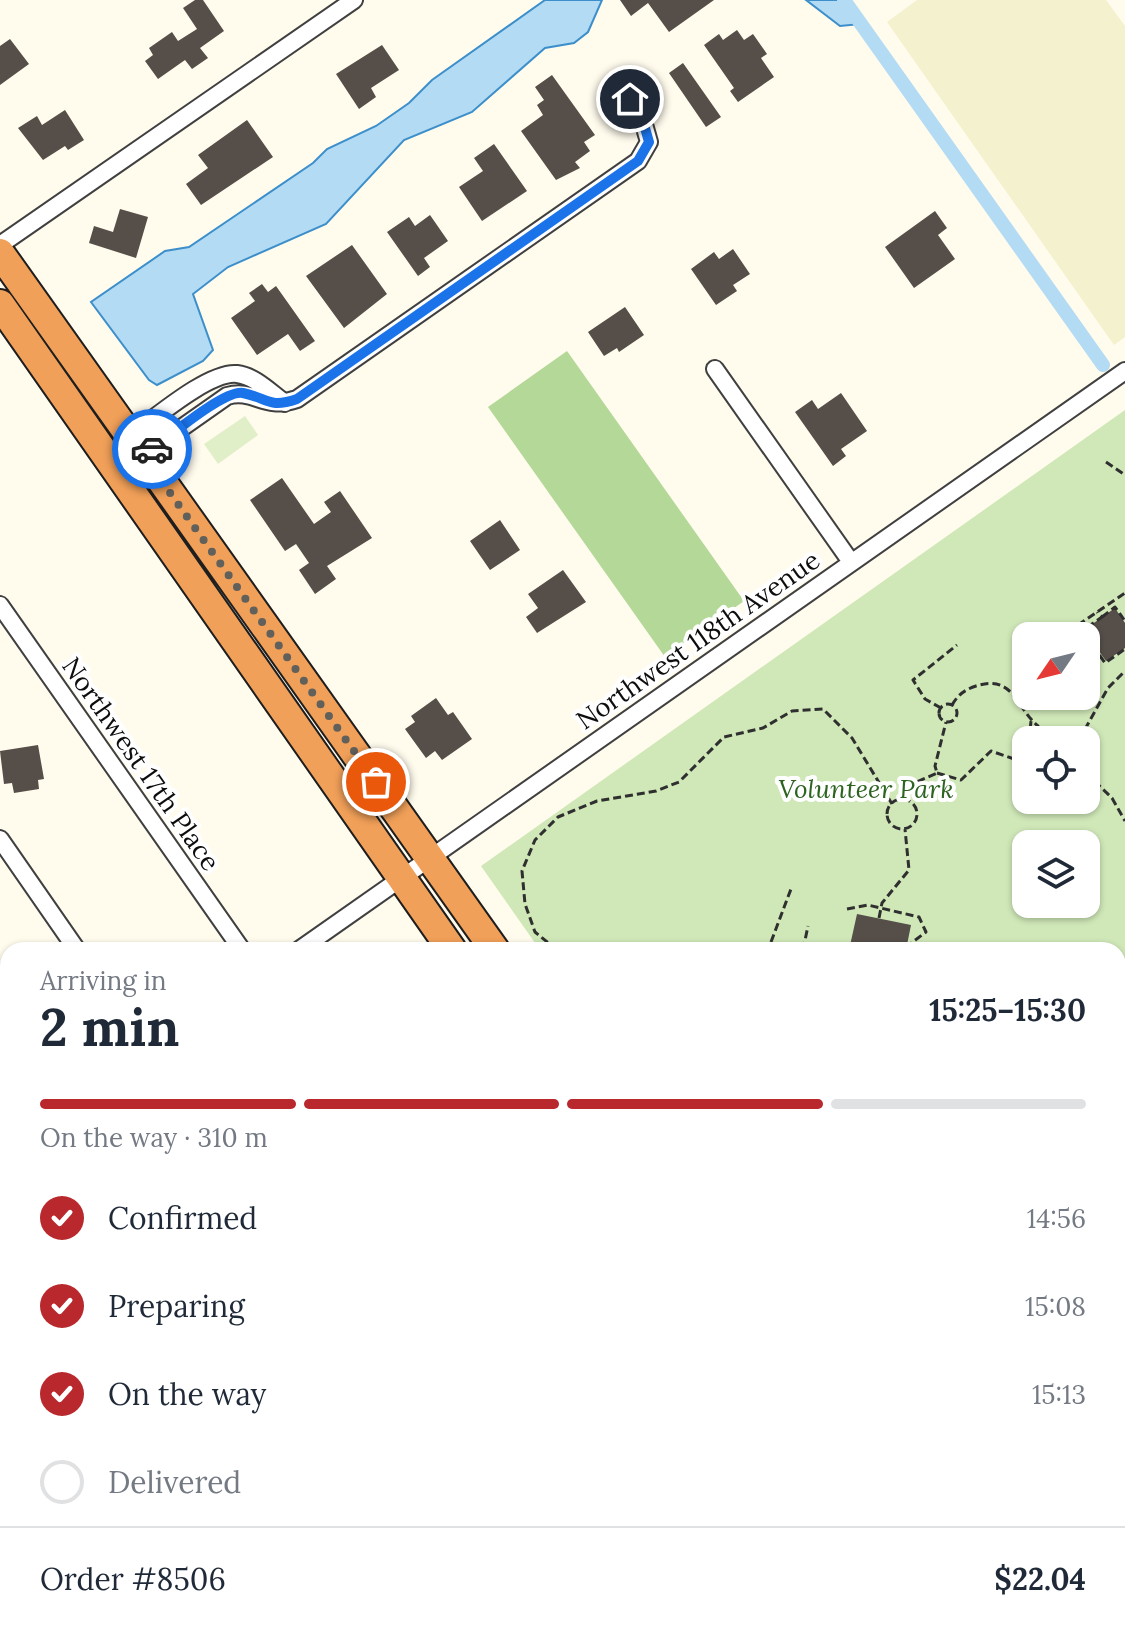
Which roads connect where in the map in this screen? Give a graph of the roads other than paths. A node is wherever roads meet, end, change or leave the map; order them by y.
1 (354, 0) edge
2 (620, 84) dead end
3 (0, 245) edge
4 (0, 253) edge
5 (0, 304) edge
6 (715, 369) dead end
7 (1125, 371) edge
8 (188, 395) junction
9 (285, 403) junction
10 (201, 414) junction
11 (137, 445) junction
12 (851, 562) junction
13 (0, 605) edge
14 (0, 839) edge
15 (430, 857) junction
16 (401, 877) junction
17 (71, 942) edge
18 (236, 942) edge
19 (310, 942) edge
20 (446, 942) edge
21 (489, 942) edge

1 - 3 street
2 - 9 street
4 - 11 highway
5 - 16 highway
6 - 12 street
7 - 12 street, Northwest 118th Avenue
8 - 9 street
8 - 10 street
8 - 11 street
9 - 10 street
10 - 11 street
11 - 15 highway
12 - 15 street, Northwest 118th Avenue
13 - 18 street, Northwest 17th Place
14 - 17 street
15 - 16 street, Northwest 118th Avenue
15 - 21 highway
16 - 19 street, Northwest 118th Avenue
16 - 20 highway

